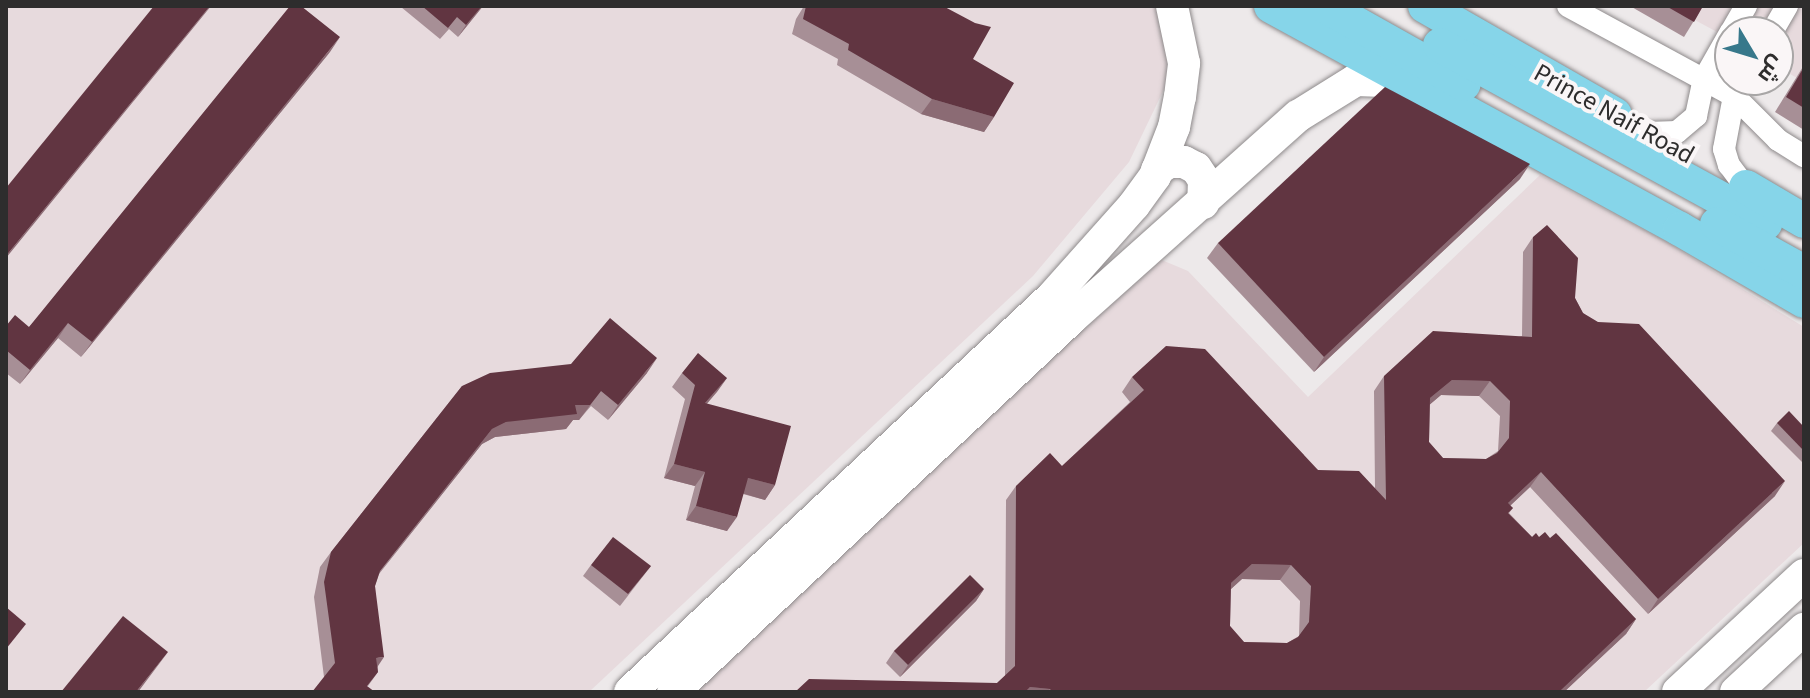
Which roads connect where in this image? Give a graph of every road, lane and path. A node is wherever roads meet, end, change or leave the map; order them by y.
1 (1172, 6) edge
2 (1271, 6) edge
3 (1325, 6) edge
4 (1368, 6) edge
5 (1425, 6) edge
6 (1568, 6) edge
7 (1714, 61) edge
8 (1704, 79) junction
9 (1412, 82) junction
10 (1714, 82) edge
11 (1736, 96) edge
12 (1744, 96) edge
13 (1647, 133) junction
14 (1804, 156) edge
15 (1157, 170) junction
16 (1745, 186) junction
17 (1203, 203) junction
18 (1804, 221) edge
19 (1804, 245) edge
20 (1804, 272) edge
21 (1804, 301) edge
22 (1804, 575) edge
23 (1804, 629) edge
24 (630, 692) edge
25 (673, 692) edge
26 (1678, 692) edge
27 (1736, 692) edge

1 - 15 street
2 - 9 main road
3 - 20 main road
4 - 19 main road
5 - 13 main road, Prince Naif Road
6 - 8 street
7 - 8 street
8 - 10 street
8 - 13 street
9 - 17 street
9 - 21 main road
11 - 16 street
12 - 14 street
13 - 16 main road, Prince Naif Road
15 - 17 street
15 - 24 street
16 - 18 main road, Prince Naif Road
17 - 25 street
22 - 26 street
23 - 27 street

